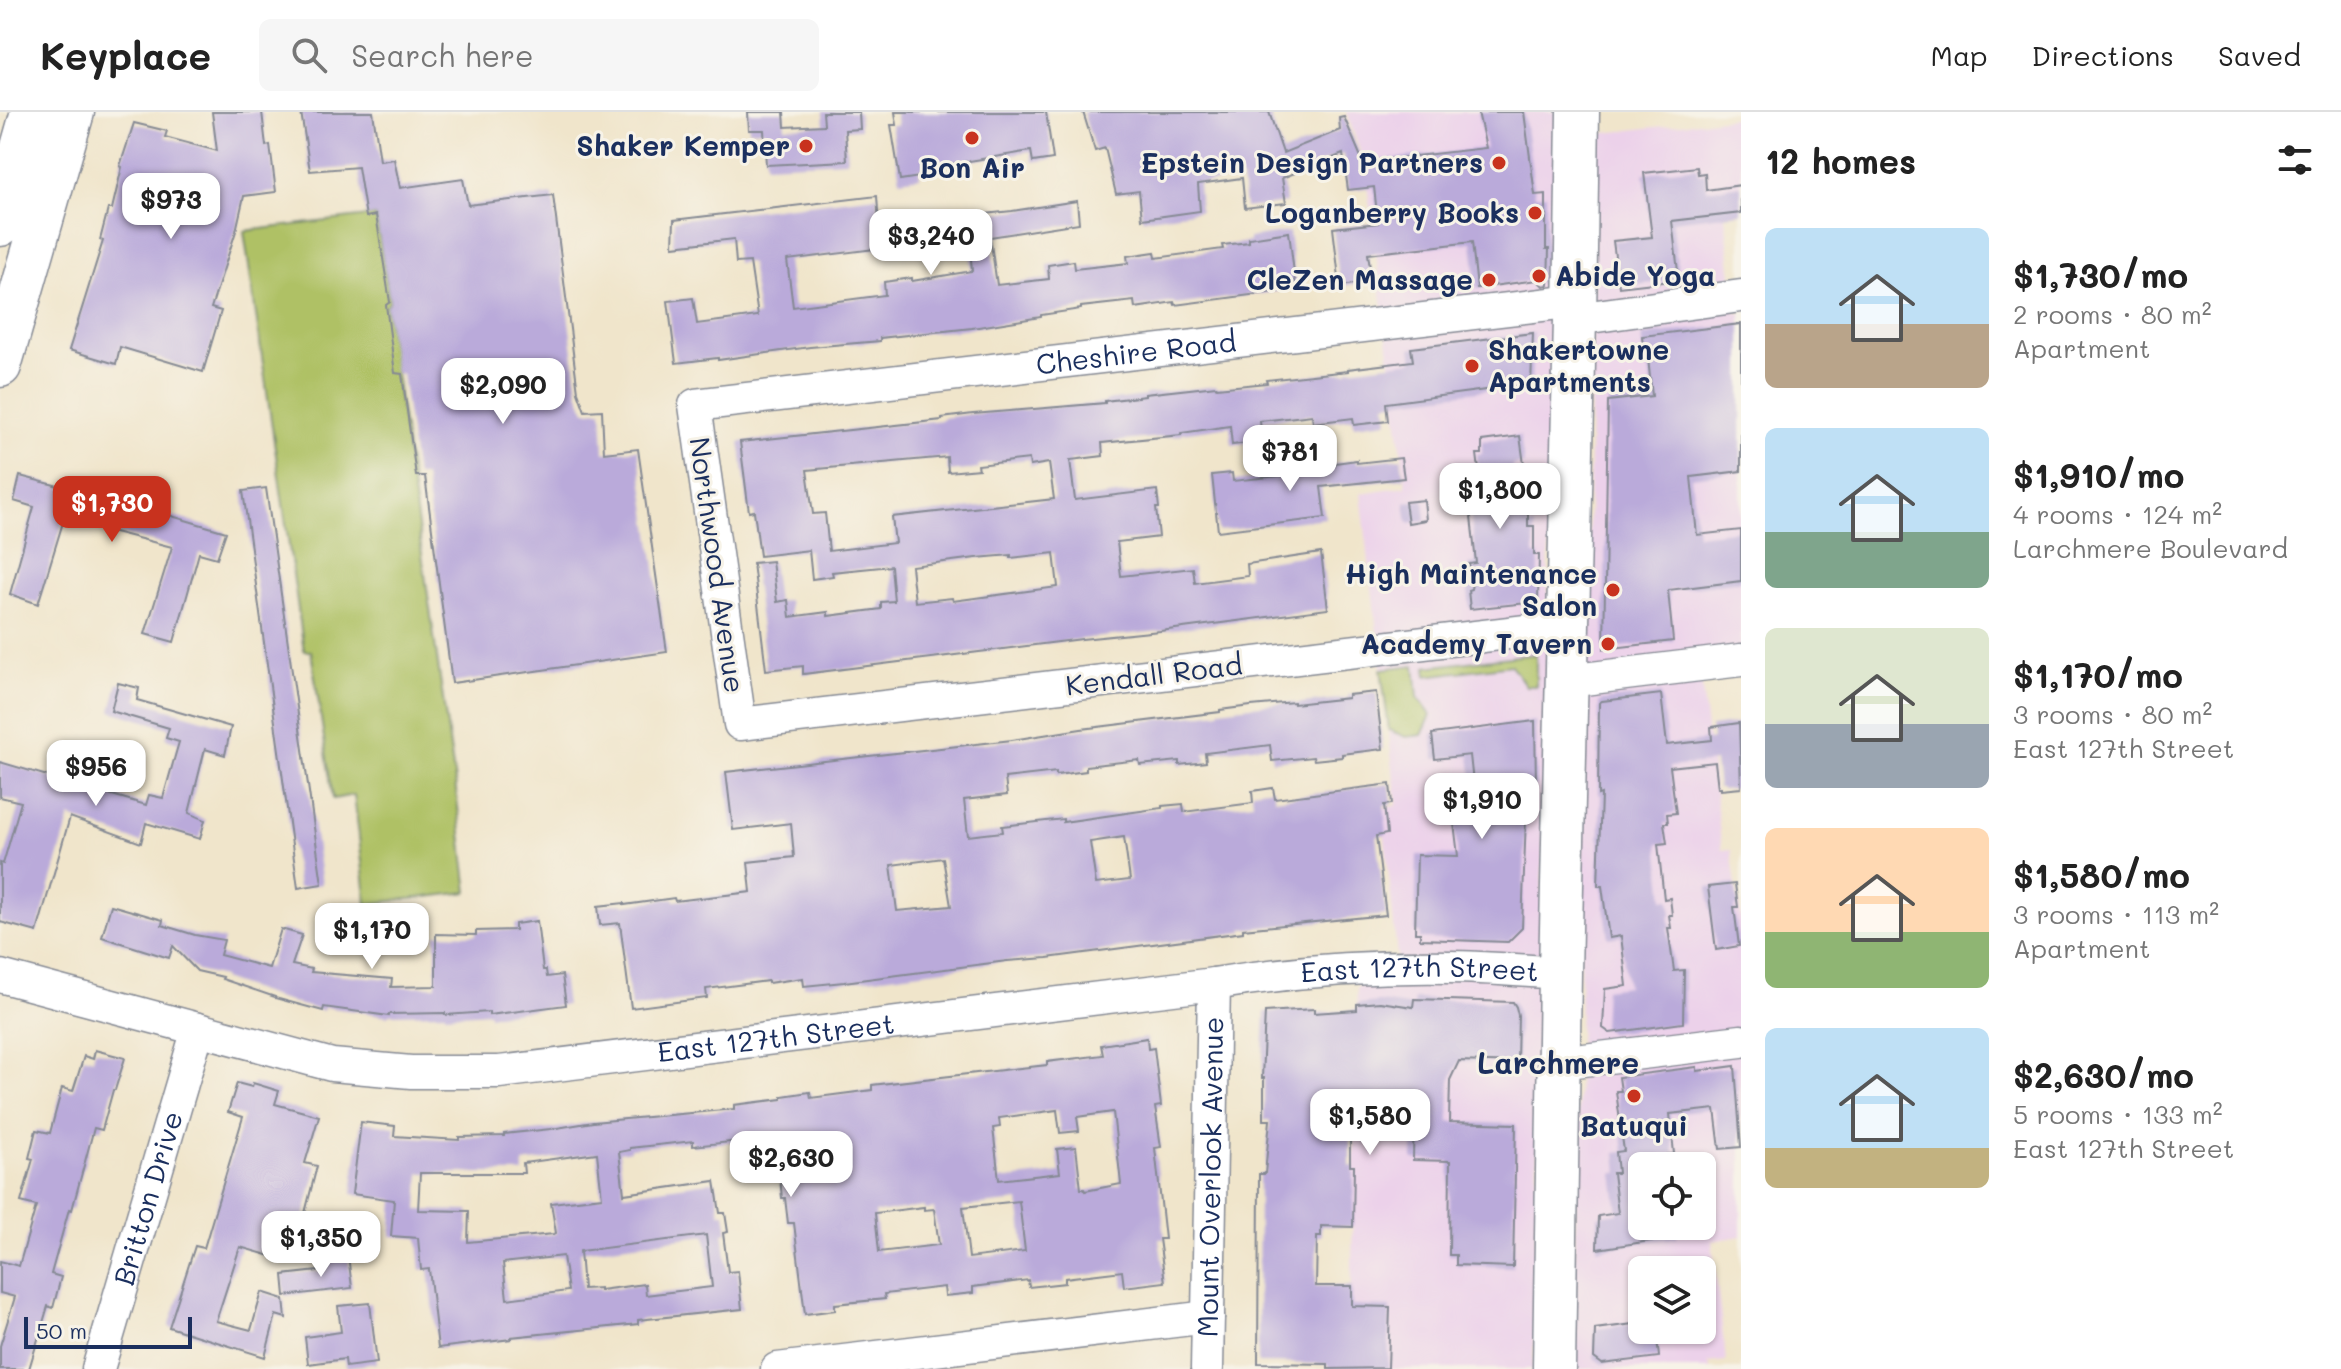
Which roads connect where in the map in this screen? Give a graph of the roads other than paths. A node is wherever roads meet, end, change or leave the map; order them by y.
1 (32, 112) edge
2 (73, 112) edge
3 (1578, 112) edge
4 (0, 225) edge
5 (1741, 296) edge
6 (1576, 310) junction
7 (0, 366) edge
8 (695, 405) joint
9 (1568, 626) junction
10 (1741, 660) edge
11 (1567, 681) junction
12 (740, 724) joint
13 (1560, 973) junction
14 (0, 976) edge
15 (1214, 984) junction
16 (198, 1029) junction
17 (1741, 1041) edge
18 (1559, 1063) junction
19 (1208, 1317) junction
20 (98, 1369) edge
21 (777, 1369) edge
22 (1207, 1369) edge
23 (1554, 1369) edge

1 - 4 main road
2 - 7 main road
3 - 6 main road
5 - 6 street, Cheshire Road
6 - 8 street, Cheshire Road
6 - 9 main road
8 - 12 street, Northwood Avenue
9 - 11 main road
9 - 12 street, Kendall Road
10 - 11 street
11 - 13 main road
13 - 15 street, East 127th Street
13 - 18 main road
14 - 16 street, East 127th Street
15 - 16 street, East 127th Street
15 - 19 street, Mount Overlook Avenue
16 - 20 street, Britton Drive
17 - 18 street
18 - 23 main road
19 - 21 street
19 - 22 street, Mount Overlook Avenue

